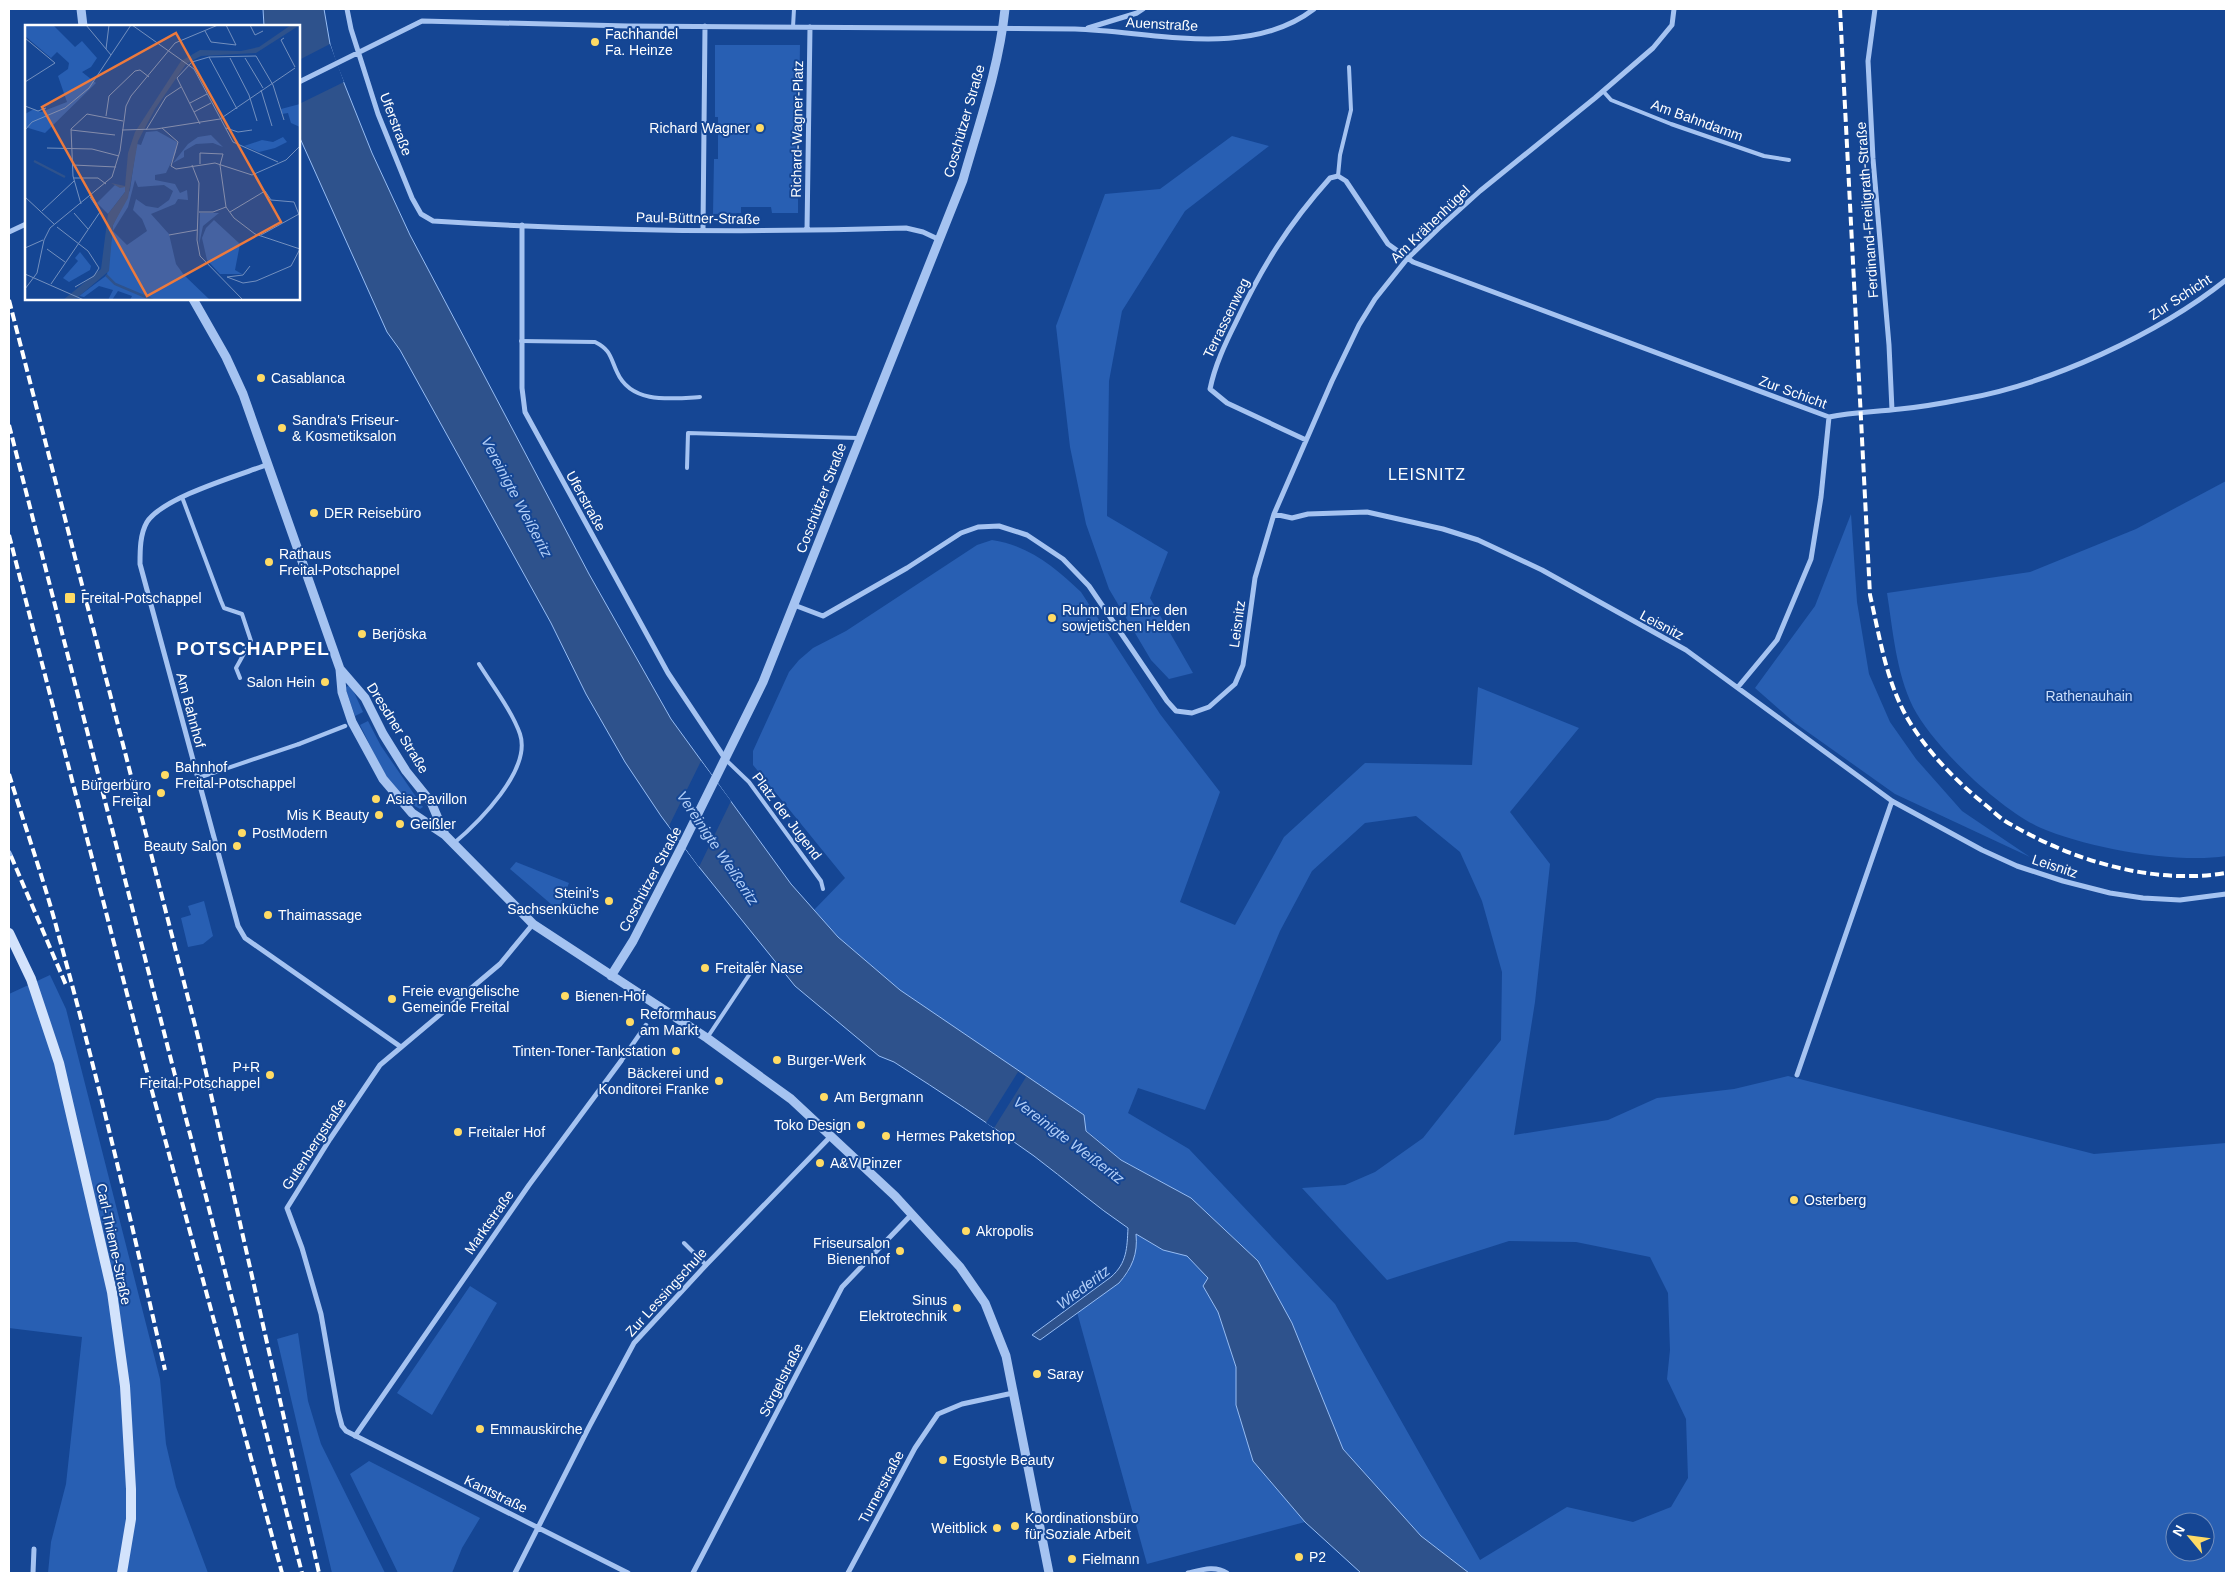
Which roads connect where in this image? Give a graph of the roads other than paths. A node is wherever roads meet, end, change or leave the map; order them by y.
1 (81, 9) edge
2 (347, 9) edge
3 (794, 9) edge
4 (1005, 9) edge
5 (1143, 9) edge
6 (1314, 9) edge
7 (1674, 9) edge
8 (1875, 9) edge
9 (83, 25) edge
10 (705, 26) junction
11 (793, 27) junction
12 (810, 27) junction
13 (1003, 28) junction
14 (1085, 29) junction
15 (359, 53) junction
16 (1349, 68) dead end
17 (300, 82) edge
18 (1603, 91) junction
19 (1789, 160) dead end
20 (1338, 176) junction
21 (452, 222) joint
22 (25, 224) edge
23 (522, 225) junction
24 (703, 229) junction
25 (807, 230) junction
26 (9, 232) edge
27 (941, 240) junction
28 (1407, 259) junction
29 (2226, 280) edge
30 (194, 300) edge
31 (521, 341) junction
32 (700, 397) dead end
33 (1892, 410) junction
34 (1828, 417) junction
35 (859, 438) junction
36 (1306, 440) junction
37 (269, 464) junction
38 (687, 468) dead end
39 (182, 497) junction
40 (1274, 514) junction
41 (794, 605) junction
42 (479, 664) dead end
43 (340, 669) junction
44 (240, 678) dead end
45 (1738, 687) junction
46 (345, 726) dead end
47 (299, 744) joint
48 (726, 760) junction
49 (198, 778) junction
50 (1892, 801) junction
51 (445, 835) junction
52 (453, 844) junction
53 (823, 889) dead end
54 (2226, 894) edge
55 (533, 924) junction
56 (9, 933) edge
57 (757, 963) dead end
58 (610, 976) junction
59 (646, 1025) dead end
60 (707, 1038) junction
61 (401, 1047) junction
62 (621, 1061) joint
63 (1797, 1076) dead end
64 (832, 1135) junction
65 (912, 1214) junction
66 (684, 1243) dead end
67 (706, 1265) junction
68 (1014, 1392) junction
69 (355, 1436) junction
70 (538, 1528) junction
71 (34, 1549) dead end
72 (33, 1573) edge
73 (122, 1573) edge
74 (515, 1573) edge
75 (628, 1573) edge
76 (693, 1573) edge
77 (848, 1573) edge
78 (1049, 1573) edge
79 (1188, 1573) edge
80 (1227, 1573) edge

1 - 9 street
2 - 15 street, Uferstraße
3 - 11 lane
4 - 13 street, Coschützer Straße
5 - 14 street
6 - 14 street, Auenstraße
7 - 18 street, Am Krähenhügel
8 - 33 street, Ferdinand-Freiligrath-Straße
10 - 11 street, Auenstraße
10 - 15 street, Auenstraße
10 - 24 street
11 - 12 street, Auenstraße
12 - 13 street, Auenstraße
12 - 25 street, Richard-Wagner-Platz
13 - 14 street, Auenstraße
13 - 27 street, Coschützer Straße
15 - 17 street, Auenstraße
15 - 21 street, Uferstraße
16 - 20 lane
18 - 19 lane, Am Bahndamm
18 - 28 street, Am Krähenhügel
20 - 28 street
20 - 36 street, Terrassenweg
21 - 23 street, Paul-Büttner-Straße
22 - 26 street
23 - 24 street, Paul-Büttner-Straße
23 - 31 street, Uferstraße
24 - 25 street, Paul-Büttner-Straße
25 - 27 street, Paul-Büttner-Straße
27 - 35 street, Coschützer Straße
28 - 34 street, Zur Schicht
28 - 36 street, Am Krähenhügel
29 - 33 street, Zur Schicht
30 - 37 street
31 - 32 lane
31 - 48 street, Uferstraße
33 - 34 street, Zur Schicht
34 - 45 street
35 - 38 lane
35 - 41 street, Coschützer Straße
36 - 40 street, Am Krähenhügel
37 - 39 street, Am Bahnhof
37 - 43 street
39 - 44 lane
39 - 49 street, Am Bahnhof
40 - 41 street, Leisnitz
40 - 45 street, Leisnitz
41 - 48 street, Coschützer Straße
42 - 52 lane
43 - 51 street, Dresdner Straße
43 - 51 street
45 - 50 street, Leisnitz
46 - 47 street
47 - 49 lane
48 - 53 lane, Platz der Jugend
48 - 58 street, Coschützer Straße
49 - 61 street, Am Bahnhof
50 - 54 street, Leisnitz
50 - 63 street
51 - 52 street
52 - 55 street
55 - 58 street
55 - 61 street, Gutenbergstraße
56 - 73 main road, Carl-Thieme-Straße
57 - 60 lane
58 - 60 street
59 - 62 street, Marktstraße
60 - 64 street
61 - 69 street, Gutenbergstraße
62 - 69 street, Marktstraße
64 - 65 street
64 - 67 street, Zur Lessingschule
65 - 68 street
65 - 76 street, Sörgelstraße
66 - 67 lane
67 - 70 street, Zur Lessingschule
68 - 77 street, Turnerstraße
68 - 78 street
69 - 70 street, Kantstraße
70 - 74 street, Zur Lessingschule
70 - 75 street, Kantstraße
71 - 72 street
79 - 80 street

